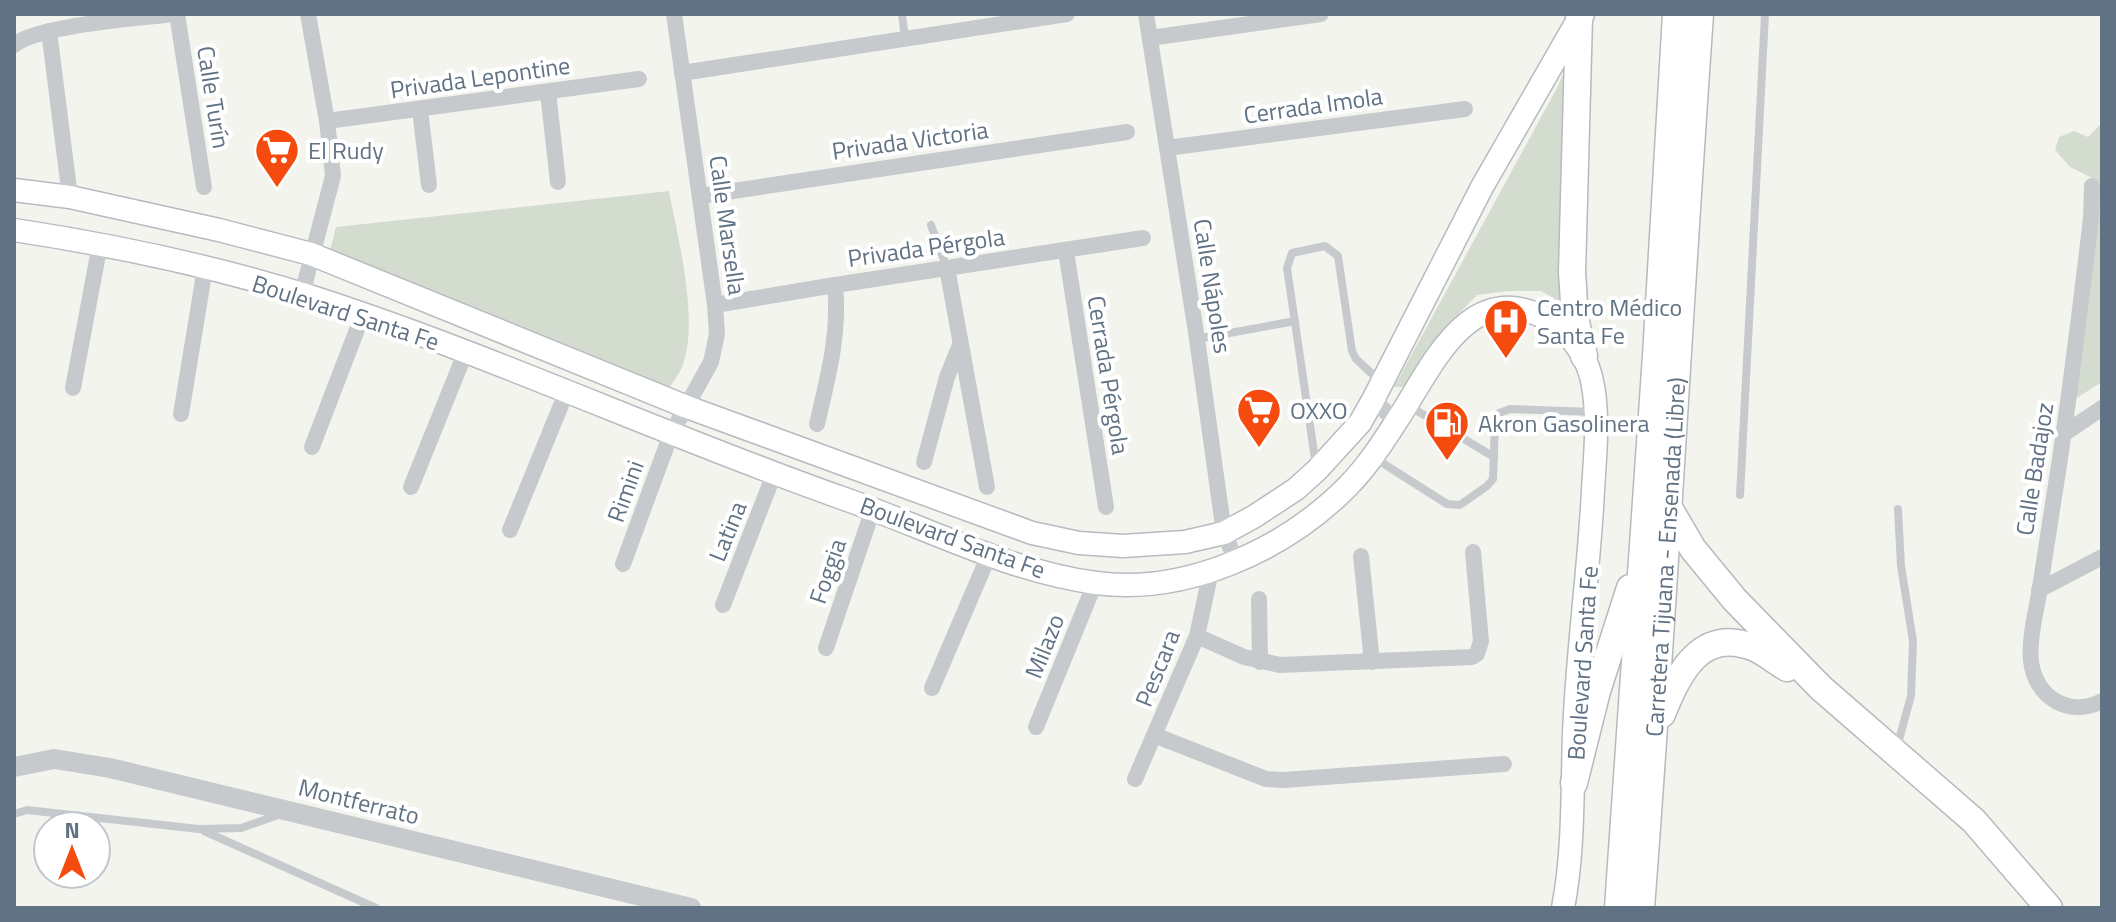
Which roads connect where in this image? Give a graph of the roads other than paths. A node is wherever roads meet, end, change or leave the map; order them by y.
1 (174, 14) edge
2 (308, 14) edge
3 (674, 14) edge
4 (902, 14) edge
5 (1067, 14) edge
6 (1146, 14) edge
7 (1321, 14) edge
8 (1676, 14) edge
9 (1700, 14) edge
10 (1765, 14) edge
11 (1580, 16) edge
12 (49, 31) junction
13 (1150, 38) junction
14 (905, 39) junction
15 (14, 45) edge
16 (682, 73) junction
17 (639, 79) dead end
18 (548, 92) junction
19 (1465, 109) dead end
20 (420, 110) junction
21 (327, 121) junction
22 (1127, 132) dead end
23 (1167, 148) junction
24 (558, 182) dead end
25 (429, 185) dead end
26 (2092, 186) dead end
27 (204, 187) dead end
28 (14, 190) edge
29 (700, 196) junction
30 (70, 197) junction
31 (931, 225) dead end
32 (14, 230) edge
33 (1143, 238) dead end
34 (100, 244) junction
35 (1066, 251) junction
36 (311, 254) junction
37 (205, 268) junction
38 (947, 268) junction
39 (835, 285) junction
40 (302, 294) junction
41 (715, 305) junction
42 (363, 314) junction
43 (1295, 321) junction
44 (1197, 339) junction
45 (961, 342) junction
46 (466, 351) junction
47 (1584, 356) junction
48 (73, 388) dead end
49 (1378, 391) junction
50 (566, 393) junction
51 (687, 407) junction
52 (2102, 408) edge
53 (1595, 412) junction
54 (1402, 413) junction
55 (181, 414) dead end
56 (817, 424) dead end
57 (2065, 433) junction
58 (671, 434) junction
59 (312, 447) dead end
60 (1371, 456) junction
61 (1494, 457) junction
62 (924, 462) dead end
63 (1317, 470) junction
64 (774, 474) junction
65 (411, 487) dead end
66 (987, 487) dead end
67 (1740, 495) dead end
68 (1106, 507) dead end
69 (1669, 508) junction
70 (873, 509) junction
71 (1898, 509) dead end
72 (510, 530) dead end
73 (1224, 533) junction
74 (1642, 550) junction
75 (1473, 552) dead end
76 (989, 555) junction
77 (1361, 556) dead end
78 (2102, 557) edge
79 (1237, 563) junction
80 (623, 564) dead end
81 (1211, 571) junction
82 (1095, 583) junction
83 (2039, 590) junction
84 (1259, 599) dead end
85 (723, 605) dead end
86 (1197, 636) junction
87 (826, 648) dead end
88 (1260, 662) junction
89 (1372, 662) junction
90 (932, 688) dead end
91 (1821, 688) junction
92 (2102, 701) edge
93 (1036, 727) dead end
94 (1154, 735) junction
95 (1653, 737) junction
96 (1896, 752) junction
97 (1504, 764) dead end
98 (14, 767) edge
99 (1135, 779) dead end
100 (1574, 783) junction
101 (289, 811) junction
102 (14, 814) edge
103 (199, 829) junction
104 (683, 907) edge
105 (376, 908) edge
106 (1563, 908) edge
107 (1618, 908) edge
108 (1641, 908) edge
109 (2049, 908) edge

1 - 12 street, Calle Turín
1 - 27 street, Calle Turín
2 - 21 street
3 - 16 street, Calle Marsella
4 - 14 lane
5 - 14 street
6 - 13 street, Calle Nápoles
7 - 13 street
8 - 74 highway, Carretera Tijuana - Ensenada (Libre)
9 - 69 highway, Carretera Tijuana - Ensenada (Libre)
10 - 67 lane
11 - 47 highway
11 - 49 main road, Boulevard Santa Fe
12 - 15 street, Calle Turín
12 - 30 street
13 - 23 street, Calle Nápoles
14 - 16 street
16 - 29 street, Calle Marsella
17 - 18 street, Privada Lepontine
18 - 20 street, Privada Lepontine
18 - 24 street
19 - 23 street, Cerrada Imola
20 - 21 street, Privada Lepontine
20 - 25 street
21 - 36 street
22 - 29 street, Privada Victoria
23 - 44 street, Calle Nápoles
26 - 57 street, Calle Badajoz
28 - 30 main road, Boulevard Santa Fe
29 - 41 street, Calle Marsella
30 - 36 main road, Boulevard Santa Fe
31 - 38 lane
32 - 34 main road, Boulevard Santa Fe
33 - 35 street, Privada Pérgola
34 - 37 main road, Boulevard Santa Fe
34 - 48 street
35 - 38 street, Privada Pérgola
35 - 68 street, Cerrada Pérgola
36 - 40 street
36 - 51 main road, Boulevard Santa Fe
37 - 40 main road, Boulevard Santa Fe
37 - 55 street
38 - 39 street, Privada Pérgola
38 - 45 street
39 - 41 street, Privada Pérgola
39 - 56 street
40 - 42 main road, Boulevard Santa Fe
41 - 51 street, Calle Marsella
42 - 46 main road, Boulevard Santa Fe
42 - 59 street
43 - 44 lane
43 - 49 lane
43 - 63 lane
44 - 73 street, Calle Nápoles
45 - 62 street
45 - 66 street
46 - 50 main road, Boulevard Santa Fe
46 - 65 street
47 - 53 main road, Boulevard Santa Fe
47 - 54 main road, Boulevard Santa Fe
49 - 54 street
49 - 63 main road, Boulevard Santa Fe
50 - 58 main road, Boulevard Santa Fe
50 - 72 street
51 - 58 street, Calle Marsella
51 - 73 main road, Boulevard Santa Fe
52 - 57 street
53 - 61 lane
53 - 100 main road, Boulevard Santa Fe
54 - 60 main road, Boulevard Santa Fe
54 - 61 lane
57 - 83 street, Calle Badajoz
58 - 64 main road, Boulevard Santa Fe
58 - 80 street, Rimini
60 - 61 lane
60 - 79 main road, Boulevard Santa Fe
63 - 73 main road, Boulevard Santa Fe
64 - 70 main road, Boulevard Santa Fe
64 - 85 street, Latina
69 - 91 highway
69 - 95 highway, Carretera Tijuana - Ensenada (Libre)
70 - 76 main road, Boulevard Santa Fe
70 - 87 street, Foggia
71 - 96 lane
73 - 79 street, Calle Nápoles
74 - 100 highway
74 - 107 highway, Carretera Tijuana - Ensenada (Libre)
75 - 89 street
76 - 82 main road, Boulevard Santa Fe
76 - 90 street
77 - 89 street
78 - 83 street
79 - 81 main road, Boulevard Santa Fe
81 - 82 main road, Boulevard Santa Fe
81 - 86 street, Pescara
82 - 93 street, Milazo
83 - 92 street, Calle Badajoz
84 - 88 street
86 - 88 street
86 - 94 street, Pescara
88 - 89 street
91 - 95 highway
91 - 96 highway
94 - 97 street
94 - 99 street, Pescara
95 - 108 highway, Carretera Tijuana - Ensenada (Libre)
96 - 109 highway
98 - 101 street, Montferrato
100 - 106 main road, Boulevard Santa Fe
101 - 103 lane
101 - 104 street, Montferrato
102 - 103 lane
103 - 105 lane

